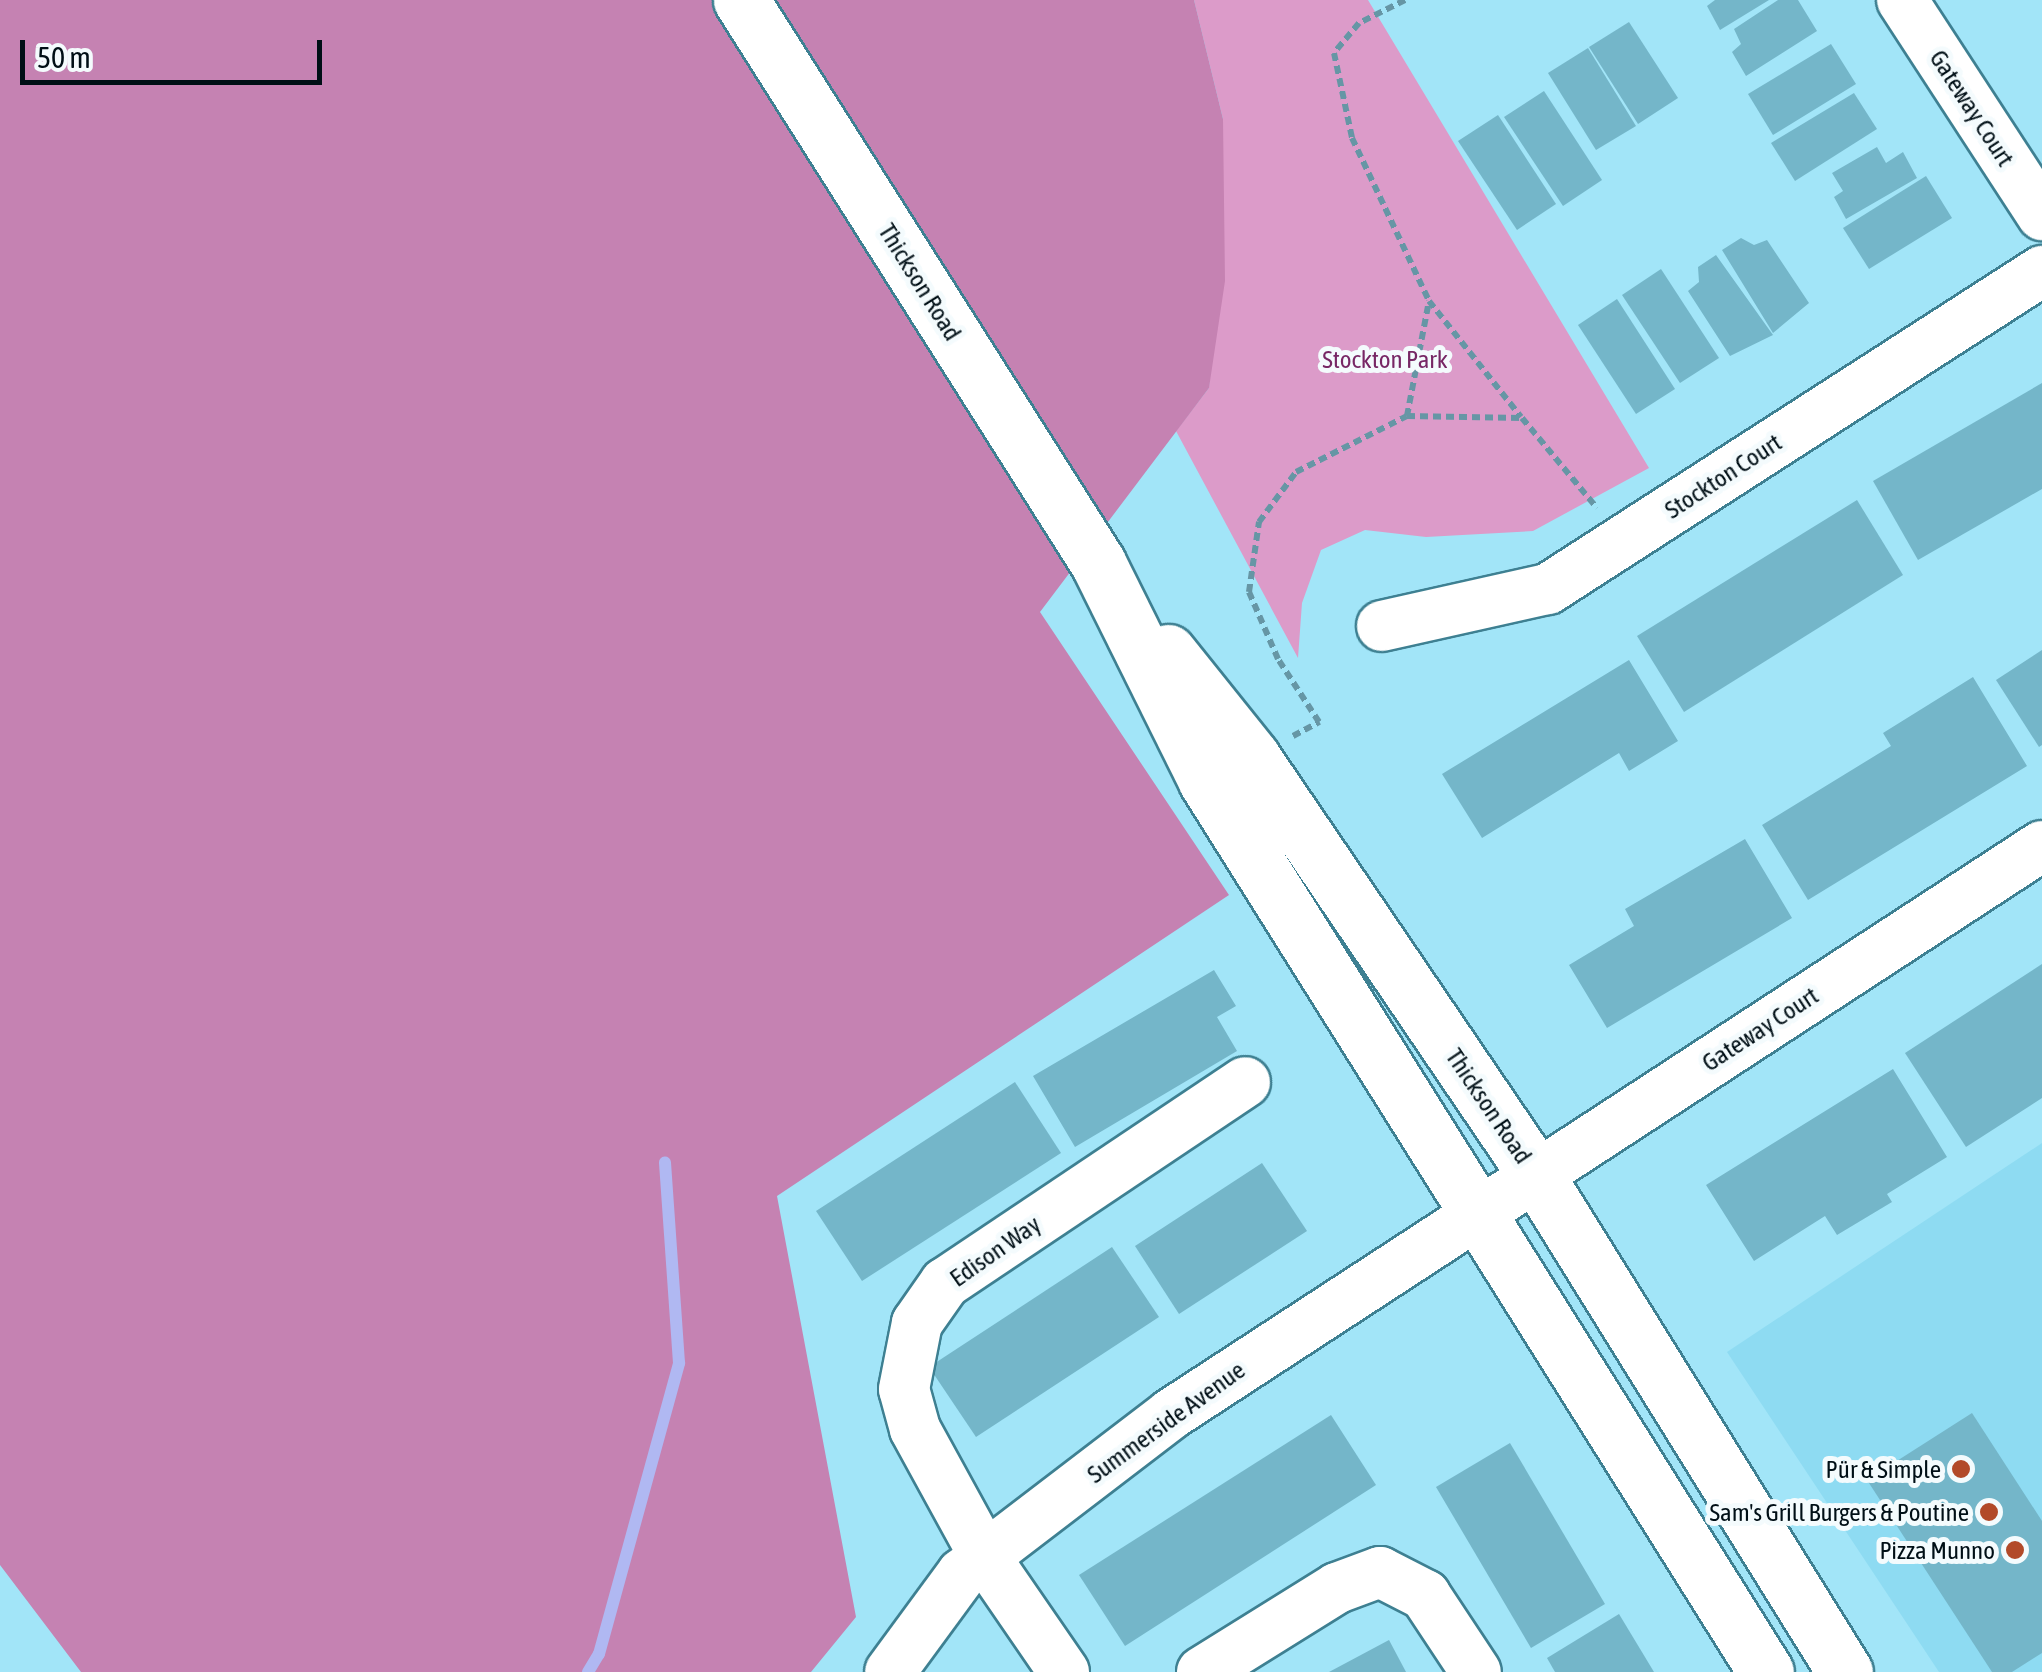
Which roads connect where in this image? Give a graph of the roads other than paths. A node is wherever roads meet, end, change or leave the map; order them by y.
1 (742, 0) edge
2 (1902, 0) edge
3 (2042, 215) edge
4 (2042, 271) edge
5 (1098, 563) junction
6 (1382, 626) dead end
7 (2042, 846) edge
8 (1245, 1082) dead end
9 (1536, 1175) junction
10 (1479, 1212) junction
11 (985, 1557) junction
12 (890, 1672) edge
13 (1064, 1672) edge
14 (1202, 1672) edge
15 (1476, 1672) edge
16 (1766, 1672) edge
17 (1845, 1672) edge

1 - 5 main road, Thickson Road
2 - 3 street, Gateway Court
4 - 6 street, Stockton Court
5 - 9 main road, Thickson Road
5 - 10 main road, Thickson Road
7 - 9 street, Gateway Court
8 - 11 street, Edison Way
9 - 10 street, Gateway Court
9 - 17 main road, Thickson Road
10 - 11 street, Summerside Avenue
10 - 16 main road, Thickson Road
11 - 12 street, Summerside Avenue
11 - 13 street, Edison Way
14 - 15 street

